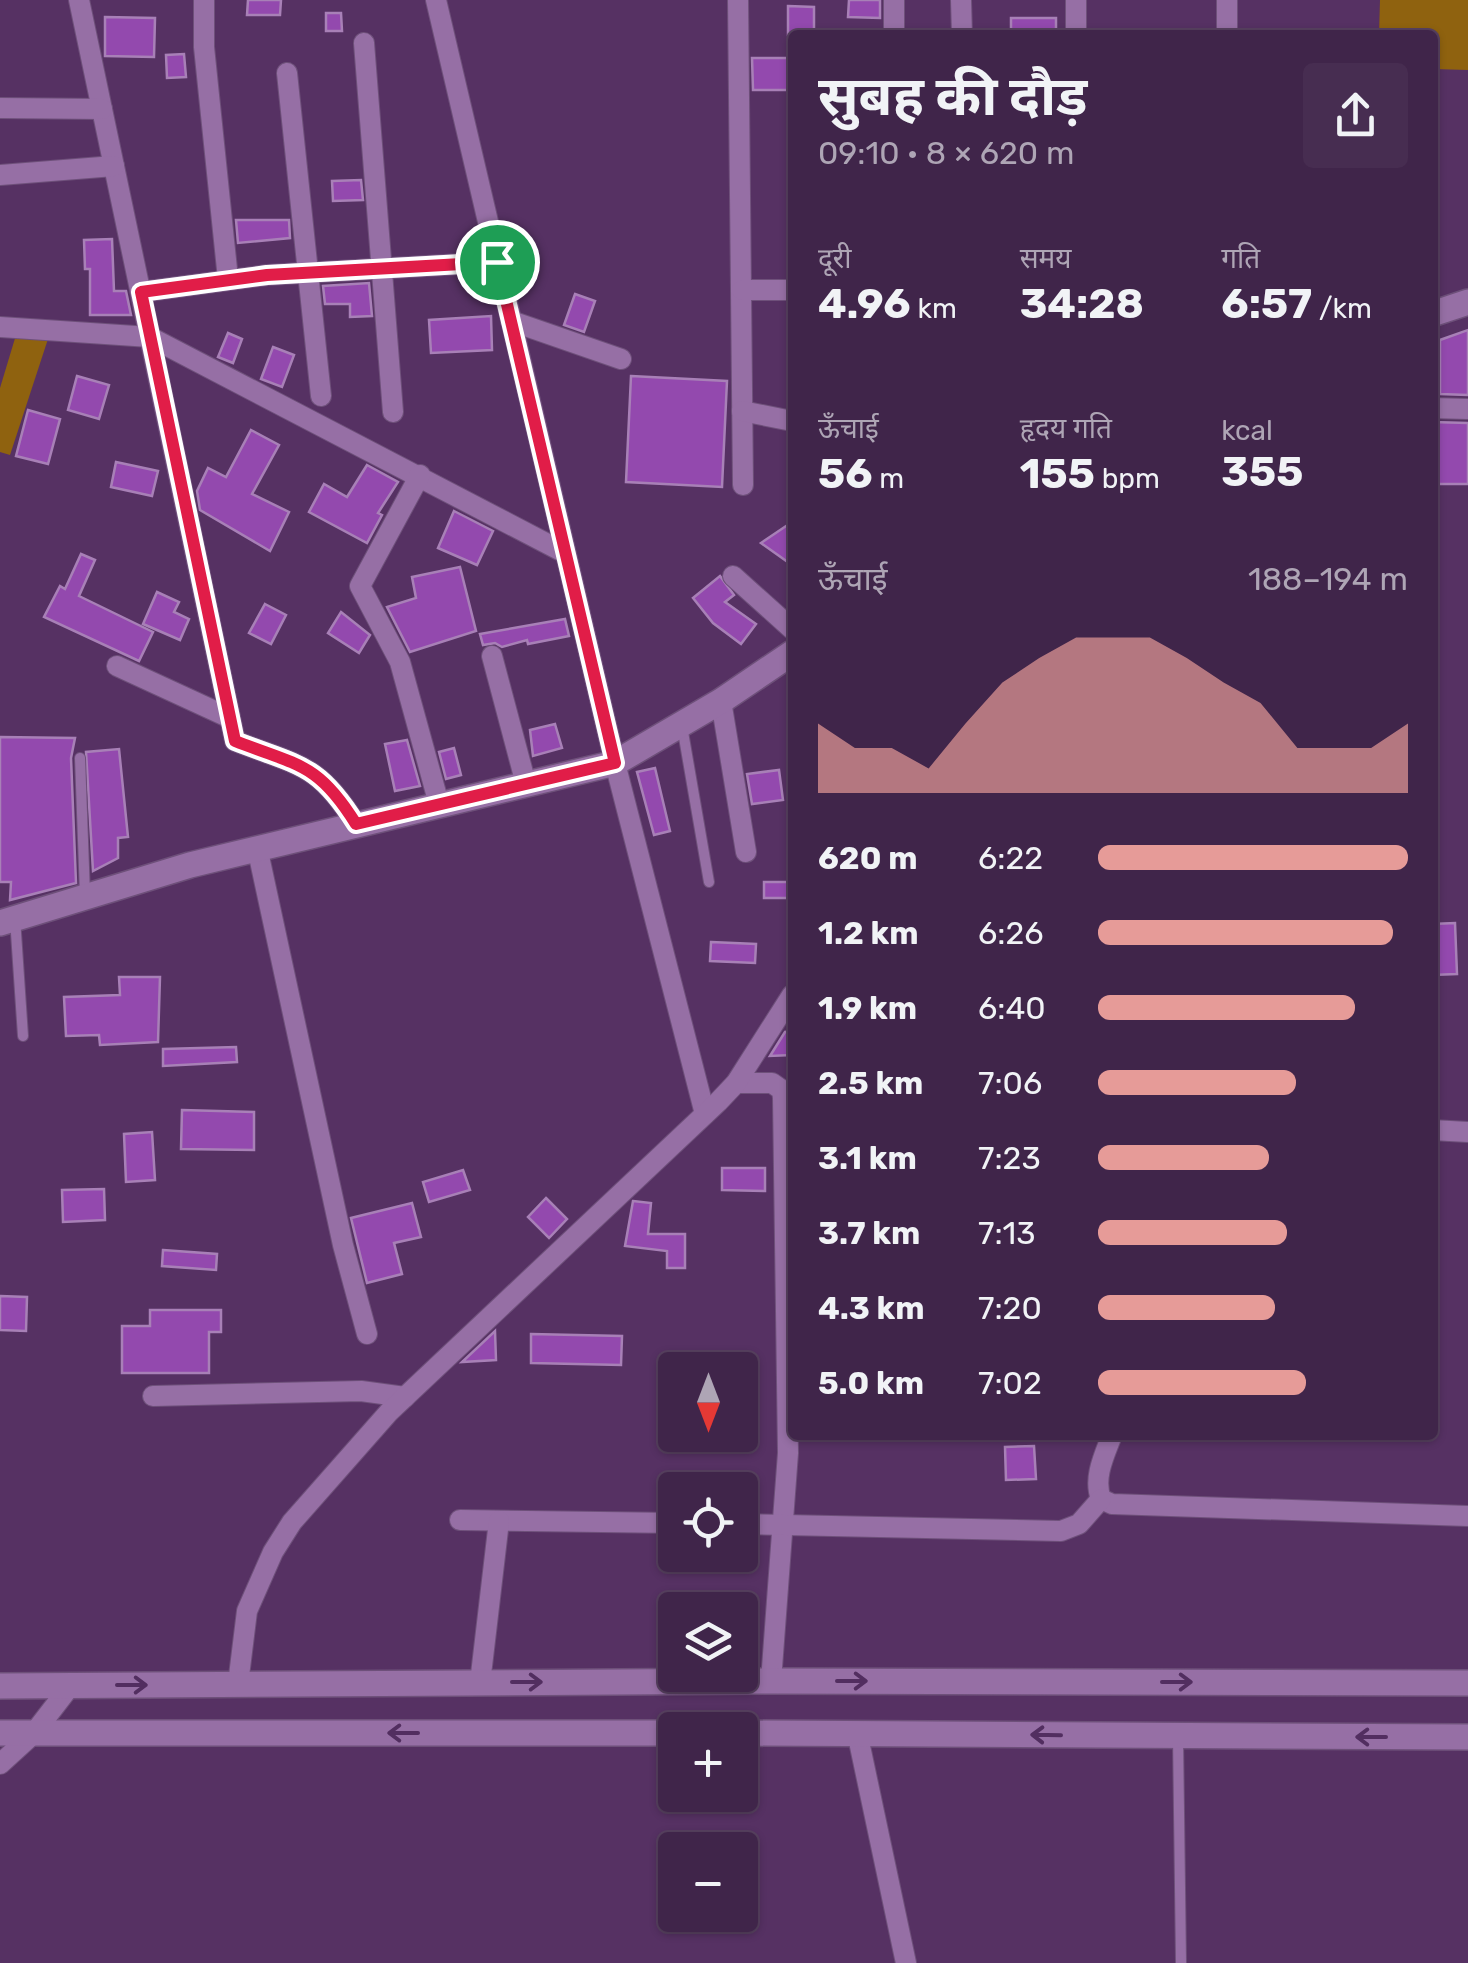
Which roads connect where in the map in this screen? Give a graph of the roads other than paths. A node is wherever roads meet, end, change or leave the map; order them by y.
1 (79, 0) edge
2 (204, 0) edge
3 (436, 0) edge
4 (738, 0) edge
5 (894, 0) edge
6 (961, 0) edge
7 (1076, 0) edge
8 (1227, 0) edge
9 (894, 30) edge
10 (962, 30) edge
11 (1076, 30) edge
12 (1227, 30) edge
13 (364, 42) dead end
14 (287, 73) dead end
15 (0, 108) edge
16 (102, 108) junction
17 (114, 166) junction
18 (0, 175) edge
19 (497, 262) junction
20 (384, 269) junction
21 (308, 272) junction
22 (228, 279) junction
23 (742, 290) junction
24 (788, 290) edge
25 (141, 292) junction
26 (1468, 302) edge
27 (1438, 312) edge
28 (511, 321) junction
29 (0, 327) edge
30 (150, 337) junction
31 (621, 359) dead end
32 (321, 396) dead end
33 (1438, 408) edge
34 (1468, 409) edge
35 (742, 411) junction
36 (393, 412) dead end
37 (788, 420) edge
38 (420, 474) junction
39 (743, 485) dead end
40 (566, 553) junction
41 (733, 576) dead end
42 (788, 625) edge
43 (492, 656) dead end
44 (788, 656) edge
45 (117, 666) dead end
46 (722, 701) junction
47 (230, 718) junction
48 (682, 724) junction
49 (80, 758) dead end
50 (615, 763) junction
51 (526, 784) junction
52 (438, 804) junction
53 (356, 824) junction
54 (258, 847) junction
55 (746, 852) dead end
56 (709, 882) dead end
57 (85, 896) junction
58 (8, 920) edge
59 (788, 1001) edge
60 (23, 1036) dead end
61 (736, 1084) junction
62 (705, 1114) junction
63 (1438, 1130) edge
64 (1468, 1132) edge
65 (367, 1334) dead end
66 (788, 1336) edge
67 (153, 1396) dead end
68 (406, 1397) junction
69 (788, 1403) edge
70 (1110, 1440) edge
71 (1101, 1500) junction
72 (1468, 1516) edge
73 (460, 1520) dead end
74 (498, 1521) junction
75 (658, 1523) edge
76 (758, 1524) edge
77 (782, 1525) junction
78 (771, 1681) junction
79 (480, 1683) junction
80 (238, 1684) junction
81 (1468, 1684) edge
82 (71, 1685) junction
83 (0, 1686) edge
84 (658, 1732) edge
85 (758, 1732) edge
86 (856, 1732) junction
87 (0, 1733) edge
88 (34, 1733) junction
89 (1178, 1736) junction
90 (1468, 1737) edge
91 (0, 1764) edge
92 (906, 1963) edge
93 (1182, 1963) edge

1 - 16 street
2 - 22 street
3 - 19 street
4 - 23 street
5 - 9 street
6 - 10 street
7 - 11 street
8 - 12 street
13 - 20 street
14 - 21 street
15 - 16 street
16 - 17 street
17 - 18 street
17 - 25 street
19 - 20 street
19 - 28 street
20 - 21 street
20 - 36 street
21 - 22 street
21 - 32 street
22 - 25 street
23 - 24 street
23 - 35 street
25 - 30 street
26 - 27 street
28 - 31 street
28 - 40 street
29 - 30 street
30 - 38 street
30 - 47 street
33 - 34 street
35 - 37 street
35 - 39 street
38 - 40 street
38 - 52 street
40 - 50 street
41 - 42 street
43 - 51 street
44 - 46 street
45 - 47 street
46 - 48 street
46 - 55 street
47 - 53 street
48 - 50 street
48 - 56 lane
49 - 57 lane
50 - 51 street
50 - 62 street
51 - 52 street
52 - 53 street
53 - 54 street
54 - 57 street
54 - 65 street
57 - 58 street
58 - 60 lane
59 - 61 street
61 - 62 street
61 - 66 street
62 - 68 street
63 - 64 street
67 - 68 street
68 - 80 street
69 - 77 street
70 - 71 street
71 - 72 street
71 - 77 street
73 - 74 street
74 - 75 street
74 - 79 street
76 - 77 street
77 - 78 street
79 -> 78 street
78 -> 81 street
79 - 80 street
82 -> 80 street
82 - 83 street
82 - 88 street
84 -> 88 street
85 - 86 street
89 -> 86 street
86 - 92 street
87 - 88 street
88 - 91 street
90 -> 89 street
89 - 93 lane

